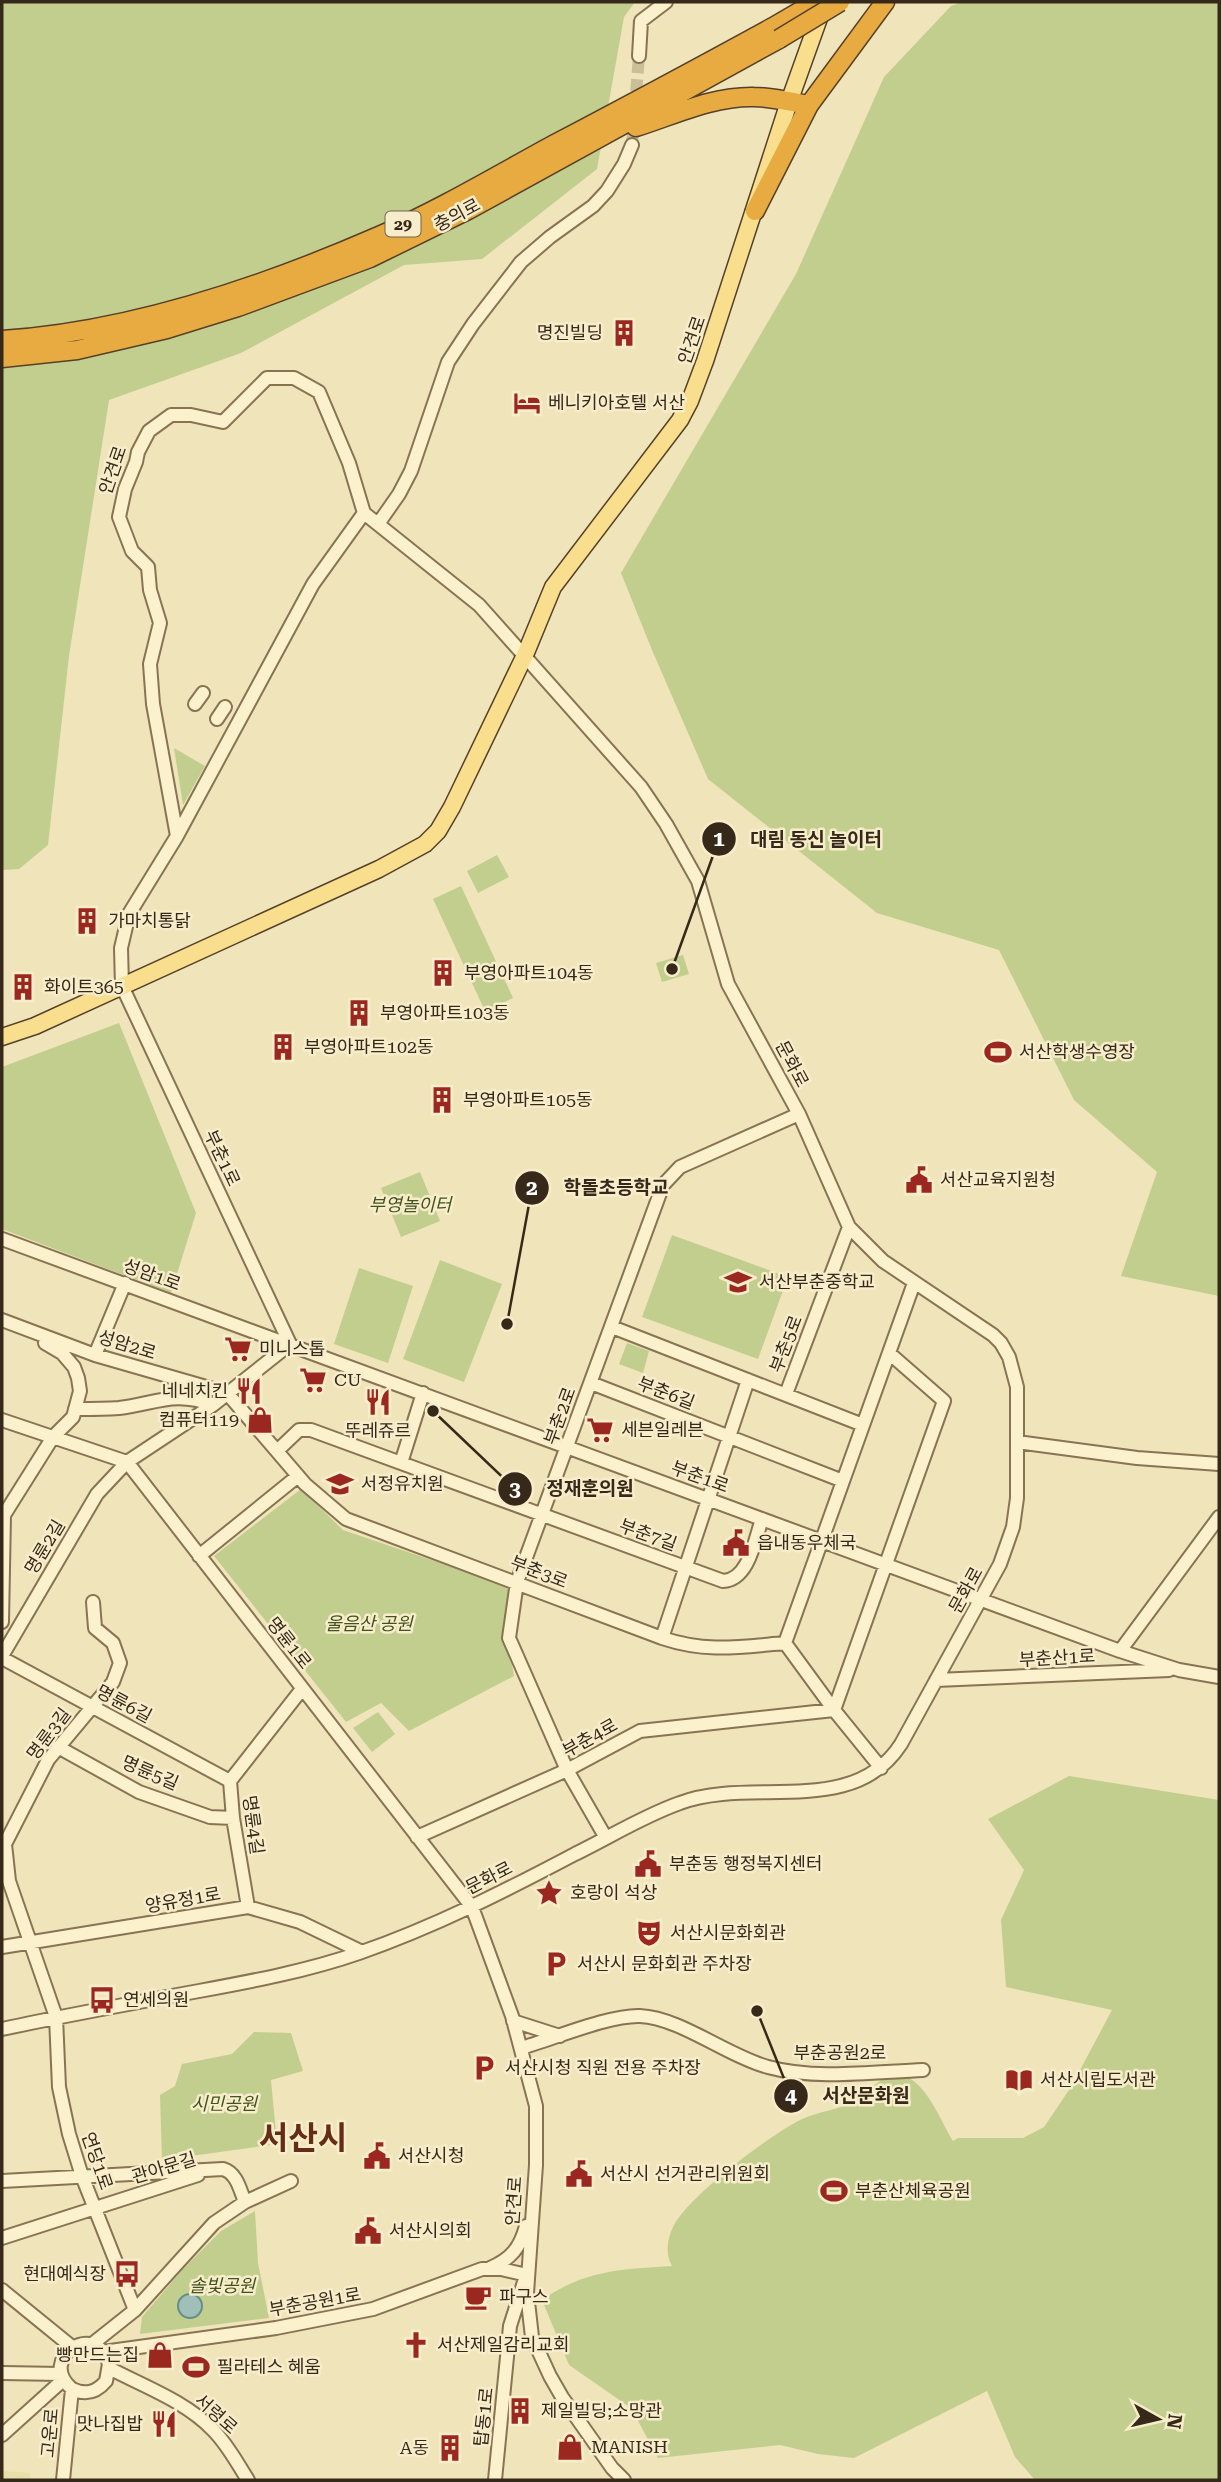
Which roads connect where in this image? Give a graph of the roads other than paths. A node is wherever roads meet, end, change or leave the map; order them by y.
1 (666, 2) edge
2 (816, 2) edge
3 (825, 2) edge
4 (840, 2) edge
5 (885, 2) edge
6 (776, 33) junction
7 (639, 56) tunnel mouth
8 (789, 102) junction
9 (809, 105) junction
10 (596, 140) junction
11 (632, 145) tunnel mouth
12 (755, 211) junction
13 (2, 340) edge
14 (2, 358) edge
15 (364, 513) junction
16 (378, 524) junction
17 (525, 654) junction
18 (225, 707) dead end
19 (218, 719) dead end
20 (177, 836) junction
21 (122, 986) junction
22 (2, 1037) edge
23 (799, 1114) junction
24 (849, 1227) junction
25 (2, 1239) edge
26 (125, 1283) junction
27 (914, 1283) junction
28 (2, 1320) edge
29 (18, 1326) junction
30 (612, 1327) junction
31 (290, 1344) junction
32 (889, 1353) junction
33 (96, 1355) junction
34 (748, 1380) junction
35 (591, 1383) junction
36 (227, 1393) junction
37 (423, 1393) junction
38 (786, 1394) junction
39 (212, 1405) junction
40 (75, 1409) junction
41 (2, 1420) edge
42 (863, 1424) junction
43 (729, 1436) junction
44 (53, 1437) junction
45 (1017, 1442) junction
46 (567, 1447) junction
47 (276, 1451) junction
48 (127, 1462) junction
49 (401, 1463) junction
50 (1219, 1464) edge
51 (298, 1476) junction
52 (843, 1481) junction
53 (708, 1499) junction
54 (3, 1515) edge
55 (542, 1515) junction
56 (1219, 1517) edge
57 (762, 1519) junction
58 (822, 1541) junction
59 (199, 1556) junction
60 (886, 1565) junction
61 (685, 1567) junction
62 (517, 1582) junction
63 (980, 1600) junction
64 (93, 1602) dead end
65 (2, 1622) edge
66 (662, 1638) junction
67 (785, 1643) junction
68 (1120, 1651) junction
69 (2, 1657) edge
70 (1179, 1670) junction
71 (1219, 1677) edge
72 (936, 1680) junction
73 (302, 1689) junction
74 (92, 1706) junction
75 (834, 1710) junction
76 (58, 1747) junction
77 (881, 1768) junction
78 (567, 1770) junction
79 (230, 1781) junction
80 (233, 1818) junction
81 (417, 1837) junction
82 (606, 1838) junction
83 (3, 1843) edge
84 (248, 1907) junction
85 (472, 1907) junction
86 (30, 1944) junction
87 (2, 1947) edge
88 (362, 1952) junction
89 (56, 2017) junction
90 (513, 2021) junction
91 (2, 2029) edge
92 (560, 2036) junction
93 (521, 2048) junction
94 (923, 2070) dead end
95 (216, 2169) junction
96 (82, 2176) junction
97 (2, 2181) edge
98 (291, 2181) dead end
99 (245, 2202) junction
100 (95, 2207) junction
101 (532, 2219) junction
102 (2, 2238) edge
103 (488, 2269) junction
104 (527, 2276) junction
105 (2, 2290) edge
106 (135, 2310) junction
107 (91, 2344) junction
108 (72, 2347) junction
109 (103, 2352) junction
110 (109, 2368) junction
111 (2, 2373) edge
112 (65, 2381) junction
113 (2, 2435) edge
114 (63, 2480) edge
115 (248, 2480) edge
116 (495, 2480) edge
117 (624, 2480) edge

1 - 7 street
2 - 6 highway, 충의로 / 29
3 - 8 main road, 안견로
4 - 6 highway, 충의로 / 29, bridge
5 - 9 highway
6 - 10 highway, 충의로 / 29
6 - 13 highway, 충의로 / 29
8 - 9 highway
8 - 10 highway
8 - 12 main road, 안견로
9 - 12 highway
10 - 14 highway, 충의로 / 29
11 - 16 street
12 - 17 main road, 안견로
15 - 16 street
15 - 20 street
15 - 20 street, 안견로
16 - 17 street
17 - 21 main road, 안견로
17 - 23 street, 문화로
18 - 19 street
20 - 21 street
21 - 22 main road, 안견로
21 - 31 street, 부춘1로
23 - 24 street, 문화로
23 - 30 street, 부춘2로
24 - 27 street, 문화로
24 - 38 street, 부춘5로
25 - 26 street, 성암1로
26 - 31 street, 성암1로
26 - 33 street
27 - 32 street
27 - 45 street, 문화로
28 - 29 street, 성암2로
29 - 33 street, 성암2로
29 - 40 street, 성암2로
30 - 34 street, 부춘5로
30 - 35 street, 부춘2로
31 - 36 street
31 - 37 street, 부춘1로
32 - 42 street
32 - 60 street
33 - 36 street, 성암2로
34 - 38 street, 부춘5로
34 - 43 street, 부춘5로
35 - 43 street, 부춘6길
35 - 46 street, 부춘2로
36 - 39 street
36 - 47 street, 부춘3로
37 - 46 street, 부춘1로
37 - 49 street
38 - 42 street, 부춘5로
39 - 40 street
39 - 48 street
40 - 44 street
41 - 44 street
42 - 52 street
43 - 52 street, 부춘6길
43 - 53 street
44 - 48 street
44 - 54 street, 명륜2길
45 - 50 street
45 - 63 street, 문화로
46 - 53 street, 부춘1로
46 - 55 street, 부춘2로
47 - 49 street, 부춘7길
47 - 51 street, 부춘3로
48 - 59 street, 명륜1로
48 - 69 street, 명륜2길
49 - 55 street, 부춘7길
51 - 59 street
51 - 62 street, 부춘3로
52 - 58 street
53 - 57 street, 부춘1로
53 - 61 street, 부춘7길
54 - 65 street, 명륜2길
55 - 61 street, 부춘7길
55 - 62 street, 부춘2로
56 - 68 street, 부춘산1로
57 - 58 street, 부춘1로
57 - 61 street, 부춘7길
58 - 60 street, 부춘1로
58 - 67 street
59 - 73 street, 명륜1로
60 - 63 street, 부춘1로
60 - 75 street
61 - 66 street, 부춘7길
62 - 66 street, 부춘3로
62 - 78 street, 부춘2로
63 - 68 street, 부춘산1로
63 - 72 street, 문화로
64 - 74 street, 명륜3길
66 - 67 street, 부춘3로
67 - 75 street
68 - 70 street, 부춘산1로
69 - 74 street, 명륜6길
70 - 71 street, 부춘산1로
70 - 72 street, 부춘산1로
72 - 77 street, 문화로
73 - 79 street, 명륜4길
73 - 81 street, 명륜1로
74 - 76 street, 명륜3길
74 - 79 street, 명륜6길
75 - 77 street
75 - 78 street, 부춘4로
76 - 80 street, 명륜5길
76 - 83 street, 명륜3길
77 - 82 street, 문화로
78 - 81 street, 부춘4로
78 - 82 street, 부춘2로
79 - 80 street, 명륜4길
80 - 84 street, 명륜4길
81 - 85 street, 명륜1로
82 - 85 street, 문화로
83 - 86 street, 명륜3길
84 - 86 street, 양유정1로
84 - 88 street, 양유정1로
85 - 88 street, 문화로
85 - 90 street, 안견로
86 - 87 street, 양유정1로
86 - 89 street, 명륜3길
88 - 89 street, 문화로
89 - 91 street, 문화로
89 - 96 street, 연당1로
90 - 92 street
90 - 93 street, 안견로
92 - 93 street, 부춘공원2로
92 - 94 street, 부춘공원2로
93 - 101 street, 안견로
95 - 96 street, 관아문길
95 - 99 street, 관아문길
95 - 100 street, 관아문길
96 - 97 street, 관아문길
96 - 100 street, 연당1로
98 - 99 street
99 - 106 street
100 - 102 street, 관아문길
100 - 106 street, 연당1로
101 - 103 street
101 - 104 street, 안견로
103 - 104 street, 부춘공원1로
103 - 109 street, 부춘공원1로
104 - 116 street, 탑동1로
104 - 117 street, 안견로
105 - 108 street
106 - 107 street
107 - 108 street
107 - 109 street
108 - 112 street, 고운로
109 - 110 street
110 - 112 street, 고운로
110 - 115 street, 서령로
111 - 112 street
112 - 113 street
112 - 114 street, 고운로

